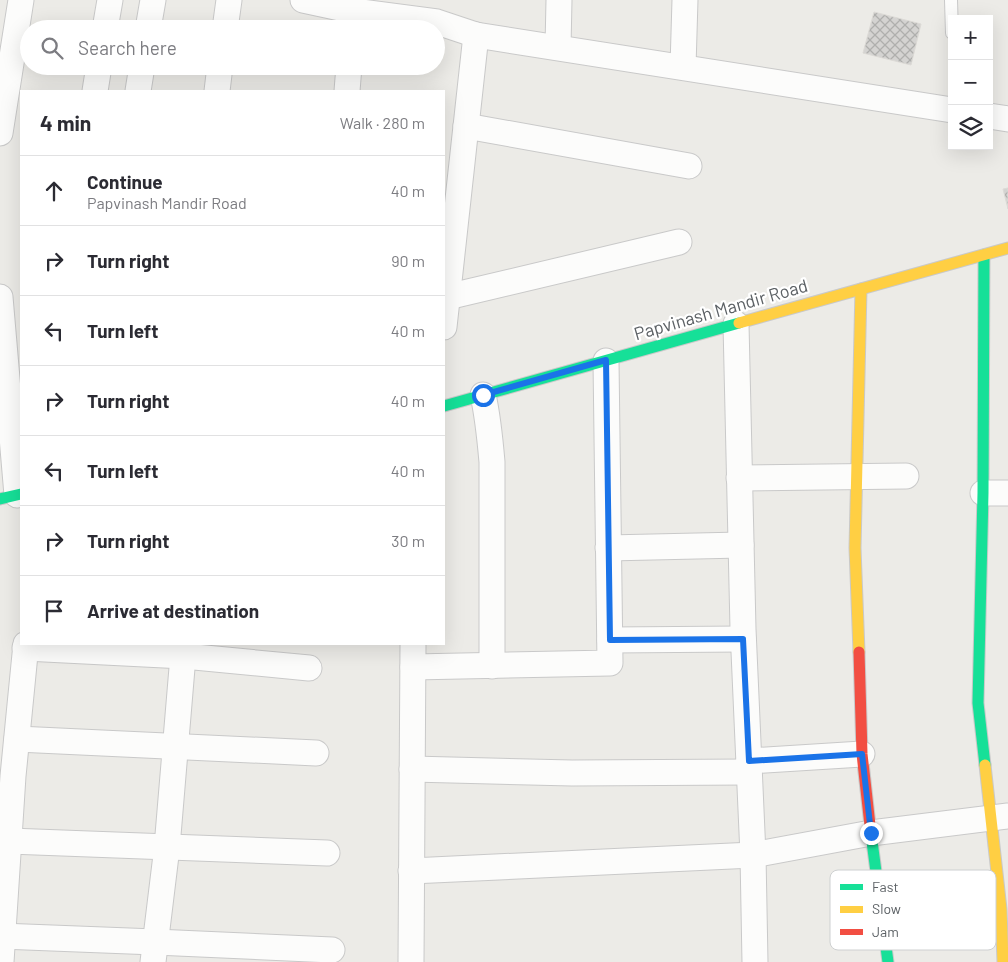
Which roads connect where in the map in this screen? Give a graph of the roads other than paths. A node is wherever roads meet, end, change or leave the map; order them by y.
1 (22, 0) edge
2 (110, 0) edge
3 (153, 0) edge
4 (229, 0) edge
5 (303, 0) edge
6 (558, 0) edge
7 (685, 0) edge
8 (951, 0) edge
9 (438, 11) edge
10 (354, 13) edge
11 (951, 15) edge
12 (107, 20) edge
13 (150, 20) edge
14 (226, 20) edge
15 (476, 35) junction
16 (558, 47) junction
17 (683, 67) junction
18 (98, 75) edge
19 (141, 75) edge
20 (219, 75) edge
21 (348, 75) edge
22 (95, 90) edge
23 (138, 90) edge
24 (217, 90) edge
25 (347, 90) edge
26 (948, 109) edge
27 (993, 117) edge
28 (1008, 119) edge
29 (466, 126) junction
30 (0, 133) edge
31 (689, 166) dead end
32 (679, 242) dead end
33 (1008, 248) edge
34 (984, 255) junction
35 (861, 289) junction
36 (0, 297) edge
37 (447, 297) junction
38 (445, 317) edge
39 (736, 324) junction
40 (606, 360) junction
41 (483, 395) junction
42 (445, 406) edge
43 (856, 476) junction
44 (906, 476) dead end
45 (739, 478) junction
46 (983, 492) junction
47 (1008, 493) edge
48 (13, 496) edge
49 (741, 545) junction
50 (608, 548) junction
51 (743, 639) junction
52 (610, 640) junction
53 (25, 646) edge
54 (184, 650) edge
55 (413, 655) edge
56 (492, 666) junction
57 (308, 668) dead end
58 (17, 739) junction
59 (175, 746) junction
60 (316, 753) dead end
61 (862, 754) junction
62 (749, 767) junction
63 (412, 769) junction
64 (999, 817) edge
65 (871, 833) junction
66 (9, 841) junction
67 (166, 847) junction
68 (327, 853) dead end
69 (753, 855) junction
70 (876, 870) edge
71 (411, 871) junction
72 (1004, 908) edge
73 (1, 936) edge
74 (332, 950) dead end
75 (154, 952) edge
76 (1, 962) edge
77 (411, 962) edge
78 (755, 962) edge
79 (1003, 962) edge

1 - 30 street
2 - 12 street
3 - 13 street
4 - 14 street
5 - 10 street
6 - 16 street
7 - 17 street
8 - 11 lane
9 - 10 street
9 - 15 street
15 - 16 street
15 - 29 street
16 - 17 street
17 - 26 street
18 - 22 street
19 - 23 street
20 - 24 street
21 - 25 street
27 - 28 street
29 - 31 street
29 - 37 street
32 - 37 street
33 - 34 street, Papvinash Mandir Road
34 - 35 street, Papvinash Mandir Road
34 - 46 street
35 - 39 street, Papvinash Mandir Road
35 - 43 street
36 - 48 street
37 - 38 street
39 - 40 street, Papvinash Mandir Road
39 - 45 street
40 - 41 street, Papvinash Mandir Road
40 - 50 street
41 - 42 street, Papvinash Mandir Road
41 - 56 street
43 - 44 street
43 - 45 street
43 - 61 street
45 - 49 street
46 - 47 street
46 - 64 street
49 - 50 street
49 - 51 street
50 - 52 street
51 - 52 street
51 - 62 street
52 - 56 street
53 - 54 street
53 - 58 street
54 - 57 street
54 - 59 street
55 - 56 street
55 - 63 street
58 - 59 street
58 - 66 street
59 - 60 street
59 - 67 street
61 - 62 street
61 - 65 street
62 - 63 street
62 - 69 street
63 - 71 street
64 - 65 street
64 - 72 street
65 - 69 street
65 - 70 street
66 - 67 street
66 - 73 street
67 - 68 street
67 - 75 street
69 - 71 street
69 - 78 street
71 - 77 street
72 - 79 street
73 - 75 street
73 - 76 street
74 - 75 street

